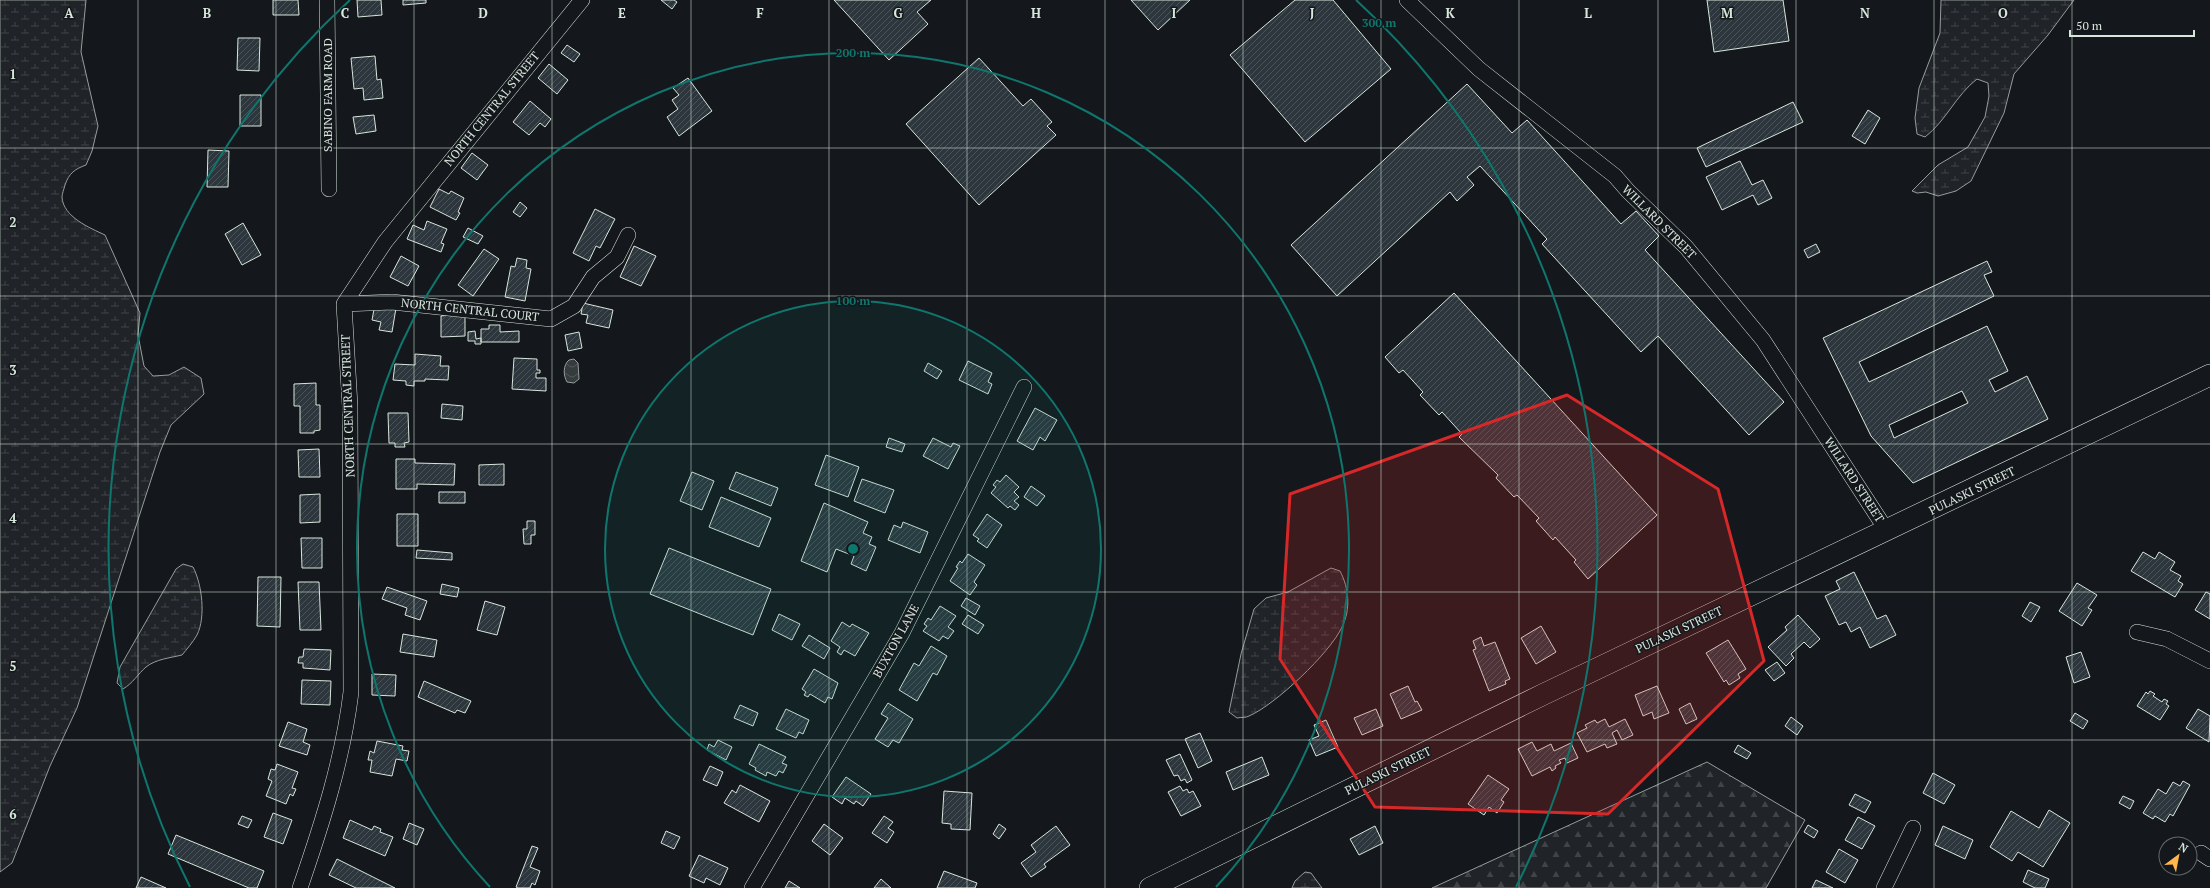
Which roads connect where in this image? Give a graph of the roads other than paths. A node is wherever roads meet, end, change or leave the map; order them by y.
1 (327, 0) edge
2 (582, 0) edge
3 (1407, 0) edge
4 (329, 189) dead end
5 (628, 235) dead end
6 (344, 304) junction
7 (2210, 375) edge
8 (1024, 387) dead end
9 (1887, 531) junction
10 (2137, 632) dead end
11 (2210, 661) edge
12 (1913, 828) dead end
13 (300, 888) edge
14 (752, 888) edge
15 (1150, 888) edge
16 (1884, 888) edge

1 - 4 street, SABINO FARM ROAD
2 - 6 street, NORTH CENTRAL STREET
3 - 9 street, WILLARD STREET
5 - 6 street, NORTH CENTRAL COURT
6 - 13 street, NORTH CENTRAL STREET
7 - 9 main road, PULASKI STREET
8 - 14 street, BUXTON LANE
9 - 15 main road, PULASKI STREET
10 - 11 street
12 - 16 street

